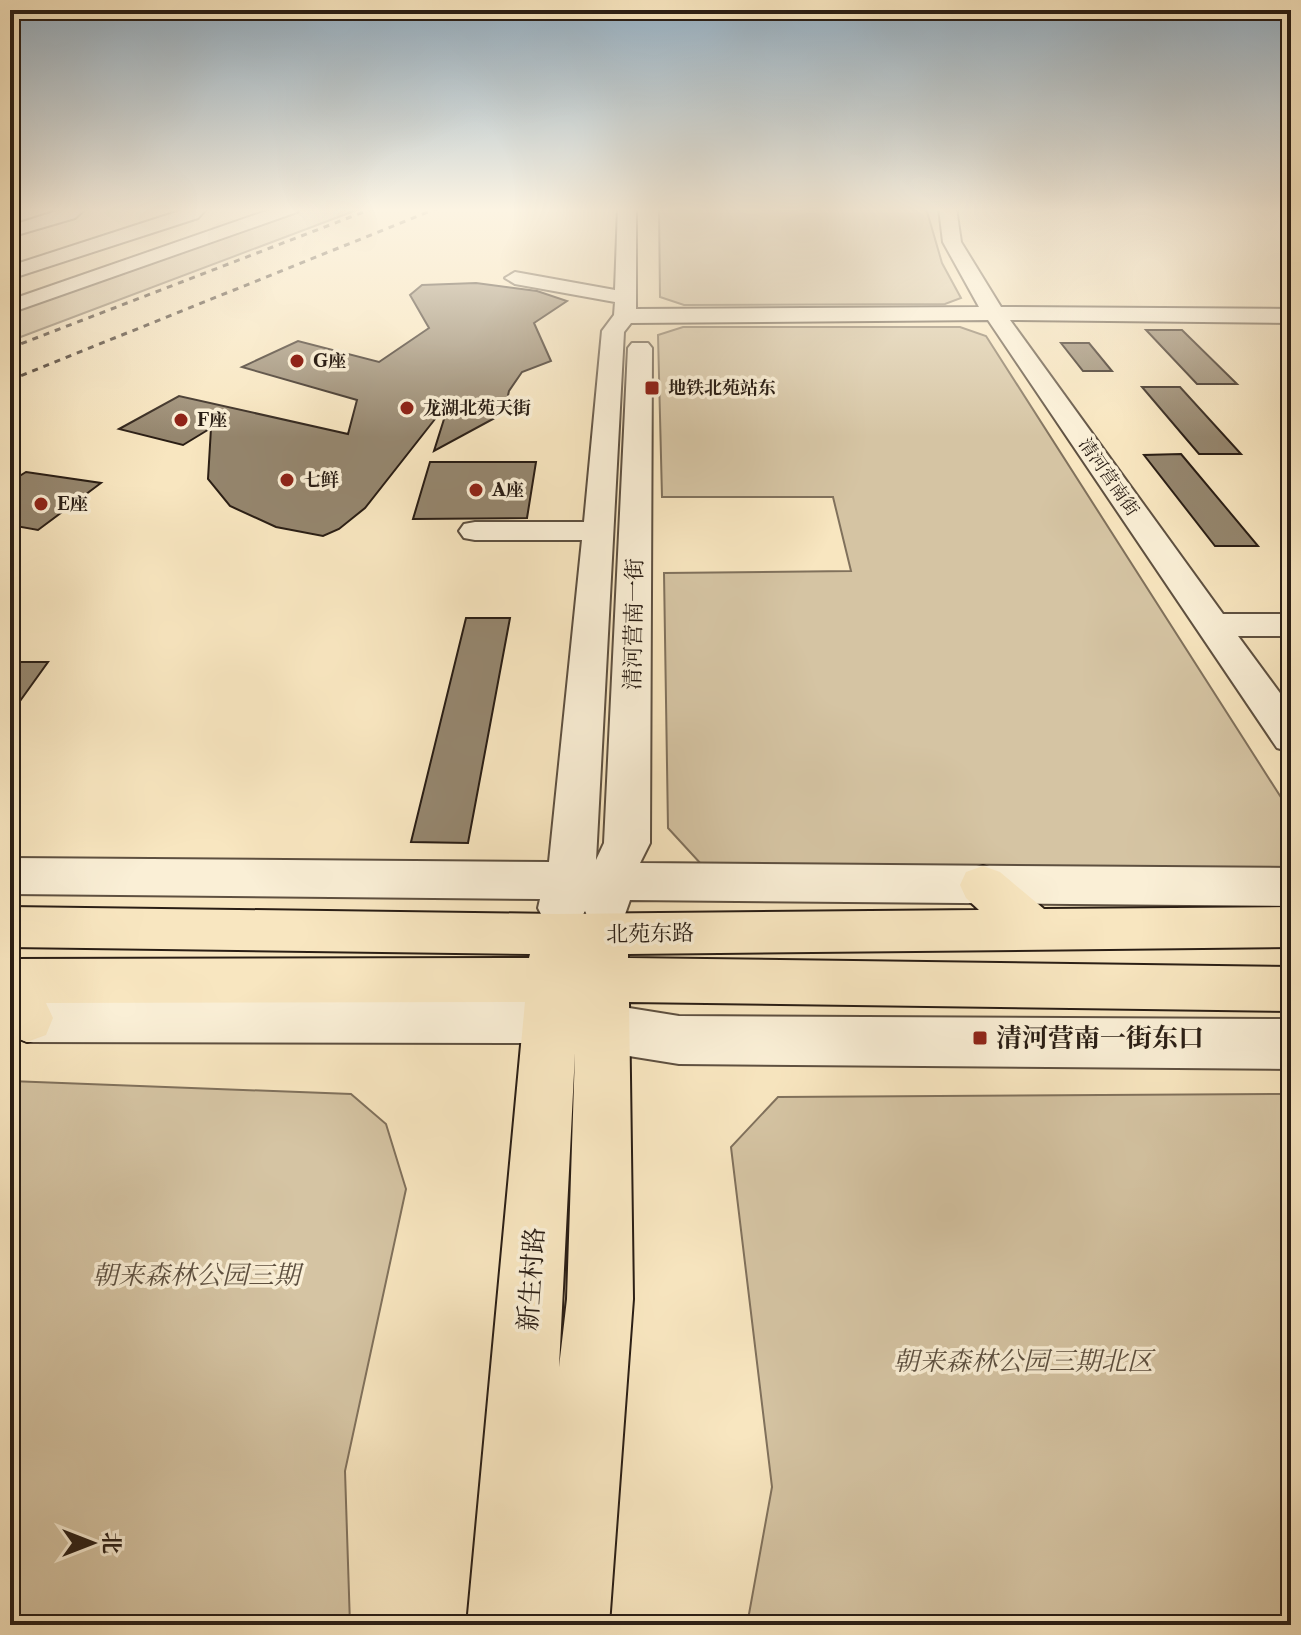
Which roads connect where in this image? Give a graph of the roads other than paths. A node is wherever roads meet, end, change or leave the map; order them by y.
1 (74, 284) edge
2 (539, 284) edge
3 (625, 284) edge
4 (977, 284) edge
5 (10, 307) edge
6 (625, 307) junction
7 (994, 313) junction
8 (1291, 316) edge
9 (475, 531) dead end
10 (599, 531) junction
11 (1212, 625) junction
12 (1291, 625) edge
13 (1291, 738) edge
14 (10, 876) edge
15 (588, 882) junction
16 (983, 885) junction
17 (1291, 887) edge
18 (10, 927) edge
19 (1291, 927) edge
20 (1035, 930) junction
21 (577, 979) junction
22 (1291, 989) edge
23 (16, 999) edge
24 (1291, 1044) edge
25 (507, 1625) edge
26 (569, 1625) edge

1 - 5 street
2 - 6 street
3 - 6 street, 清河营南一街
4 - 7 street, 清河营南街
6 - 7 street
6 - 10 street, 清河营南一街
6 - 15 street, 清河营南一街
7 - 8 street
7 - 11 street, 清河营南街
9 - 10 street
10 - 15 street, 清河营南一街
11 - 12 street
11 - 13 street, 清河营南街
14 - 15 street
15 - 16 street
15 - 21 street, 清河营南一街
15 - 21 street, 清河营南一街
16 - 17 street
16 - 20 main road
18 - 21 main road, 北苑东路
19 - 20 main road, 北苑东路
20 - 21 main road, 北苑东路
21 - 22 main road, 北苑东路
21 - 23 street
21 - 24 street
21 - 25 main road, 新生村路
21 - 26 main road

